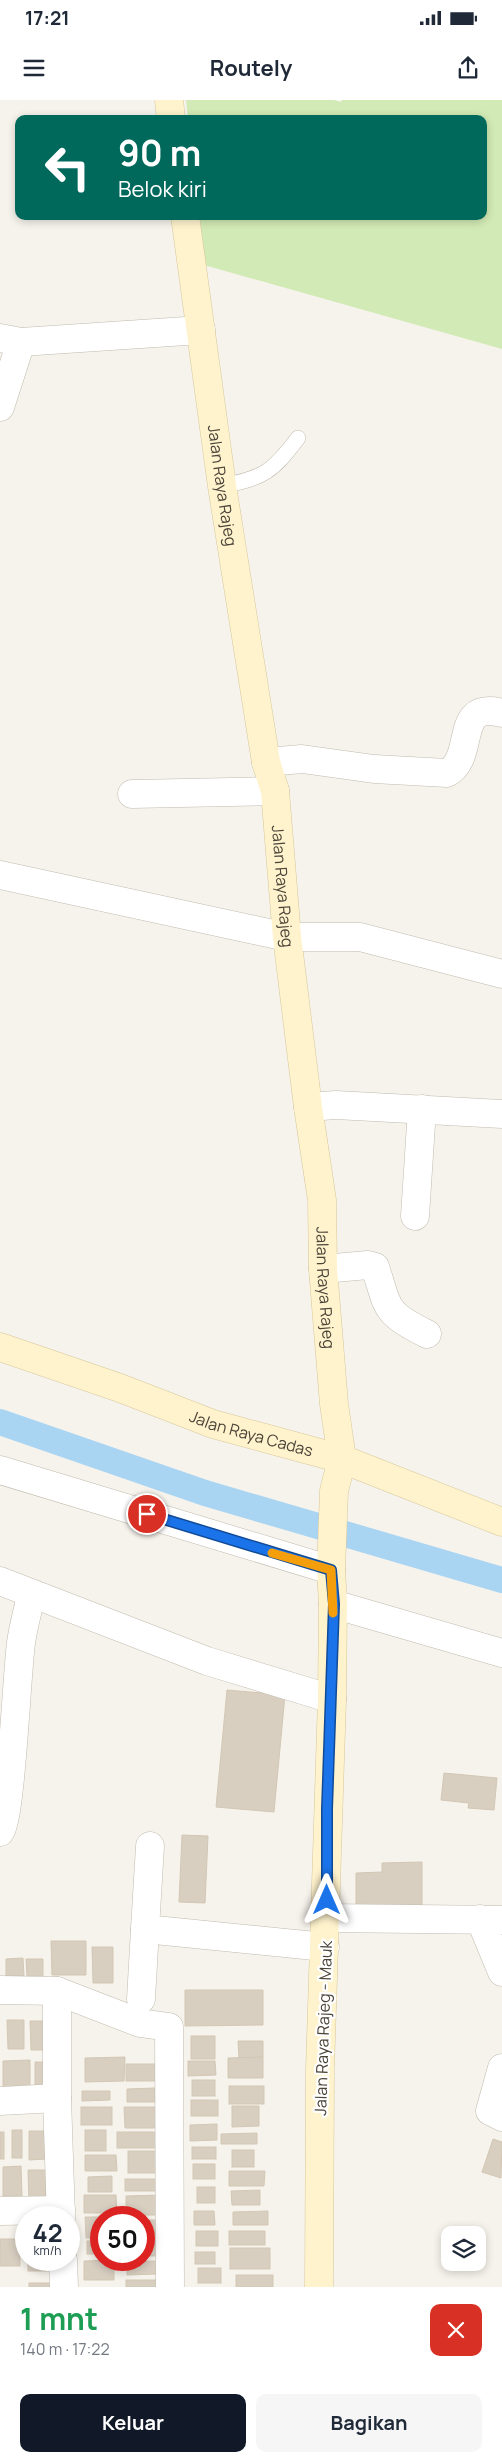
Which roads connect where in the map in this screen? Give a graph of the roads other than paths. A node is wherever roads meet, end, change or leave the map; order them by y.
1 (169, 100) edge
2 (171, 115) edge
3 (186, 220) edge
4 (201, 330) junction
5 (10, 340) edge
6 (0, 407) edge
7 (298, 438) dead end
8 (222, 486) junction
9 (502, 713) edge
10 (266, 762) junction
11 (275, 792) junction
12 (132, 794) dead end
13 (0, 875) edge
14 (287, 938) junction
15 (502, 974) edge
16 (308, 1107) junction
17 (422, 1109) junction
18 (502, 1114) edge
19 (415, 1216) dead end
20 (323, 1269) junction
21 (427, 1334) dead end
22 (0, 1347) edge
23 (342, 1459) junction
24 (0, 1470) edge
25 (501, 1518) edge
26 (331, 1564) junction
27 (0, 1581) edge
28 (31, 1594) junction
29 (334, 1604) junction
30 (502, 1653) edge
31 (332, 1699) junction
32 (0, 1832) edge
33 (150, 1846) dead end
34 (327, 1918) junction
35 (491, 1920) edge
36 (145, 1929) junction
37 (326, 1947) junction
38 (502, 1972) edge
39 (0, 1990) edge
40 (57, 1992) junction
41 (141, 1998) dead end
42 (502, 2068) edge
43 (57, 2098) junction
44 (0, 2101) edge
45 (502, 2117) edge
46 (61, 2206) edge
47 (0, 2211) edge
48 (15, 2212) edge
49 (63, 2271) edge
50 (64, 2287) edge
51 (170, 2287) edge
52 (319, 2287) edge

1 - 2 main road
3 - 4 main road, Jalan Raya Rajeg
4 - 5 street
4 - 8 main road, Jalan Raya Rajeg
5 - 6 street
7 - 8 lane
8 - 10 main road, Jalan Raya Rajeg
9 - 10 street
10 - 11 main road, Jalan Raya Rajeg
11 - 12 street
11 - 14 main road, Jalan Raya Rajeg
13 - 14 street
14 - 15 street
14 - 16 main road, Jalan Raya Rajeg
16 - 17 street
16 - 20 main road, Jalan Raya Rajeg
17 - 18 street
17 - 19 street
20 - 21 street
20 - 23 main road, Jalan Raya Rajeg
22 - 23 main road, Jalan Raya Cadas
23 - 25 main road, Jalan Raya Cadas
23 - 26 main road, Jalan Raya Rajeg
24 - 26 street
26 - 29 main road, Jalan Raya Rajeg - Mauk
27 - 28 street
28 - 31 street
28 - 32 street
29 - 30 street
29 - 31 main road, Jalan Raya Rajeg - Mauk
31 - 34 main road, Jalan Raya Rajeg - Mauk
33 - 36 street
34 - 35 street
34 - 37 main road, Jalan Raya Rajeg - Mauk
35 - 38 street
36 - 37 street
36 - 41 street
37 - 52 main road, Jalan Raya Rajeg - Mauk
39 - 40 street
40 - 43 street
40 - 51 street
42 - 45 street
43 - 44 street
43 - 46 street
47 - 48 street
49 - 50 street

